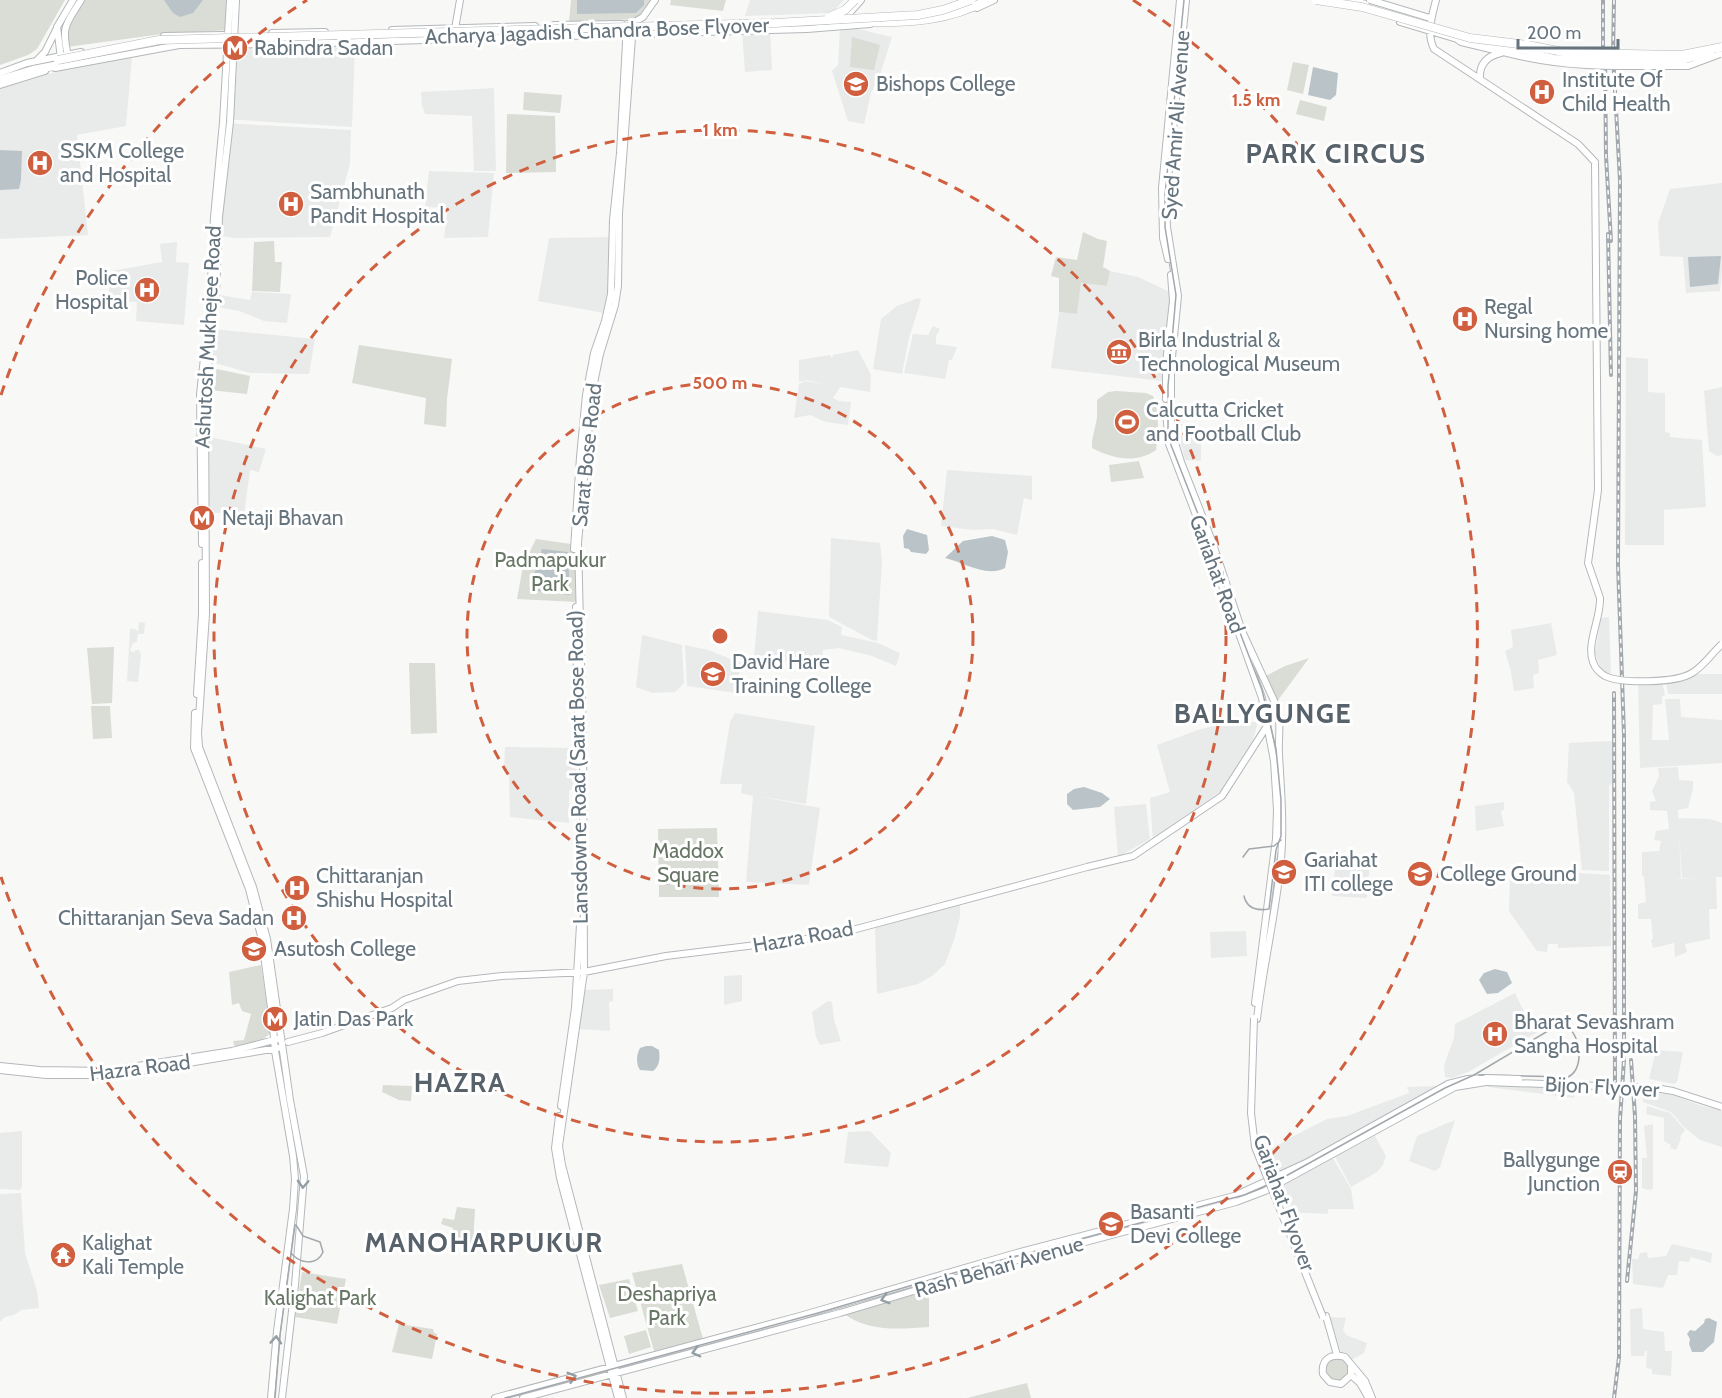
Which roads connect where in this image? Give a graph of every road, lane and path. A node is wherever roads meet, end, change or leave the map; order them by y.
1 (73, 0) edge
2 (81, 0) edge
3 (230, 0) edge
4 (236, 0) edge
5 (460, 0) edge
6 (655, 0) edge
7 (854, 0) edge
8 (861, 0) edge
9 (966, 0) edge
10 (971, 0) edge
11 (980, 0) edge
12 (987, 0) edge
13 (994, 0) edge
14 (1180, 0) edge
15 (1186, 0) edge
16 (1316, 0) edge
17 (1333, 0) edge
18 (1339, 0) edge
19 (1370, 0) edge
20 (1436, 0) edge
21 (1355, 2) edge
22 (842, 17) junction
23 (1430, 18) junction
24 (789, 22) junction
25 (866, 22) junction
26 (630, 23) junction
27 (844, 26) junction
28 (57, 27) junction
29 (455, 28) junction
30 (1430, 31) junction
31 (231, 34) junction
32 (629, 34) junction
33 (455, 38) junction
34 (1457, 39) junction
35 (230, 45) junction
36 (1721, 50) edge
37 (1505, 52) junction
38 (1521, 53) junction
39 (68, 54) junction
40 (60, 56) junction
41 (37, 61) junction
42 (66, 68) junction
43 (0, 74) edge
44 (1480, 79) junction
45 (0, 83) edge
46 (1165, 146) joint
47 (1722, 644) edge
48 (1280, 724) junction
49 (1267, 726) junction
50 (196, 747) junction
51 (581, 972) junction
52 (1258, 1002) junction
53 (274, 1039) junction
54 (285, 1040) junction
55 (275, 1047) junction
56 (283, 1048) junction
57 (3, 1068) edge
58 (1483, 1080) junction
59 (1722, 1105) edge
60 (1335, 1355) junction
61 (612, 1366) junction
62 (1351, 1366) junction
63 (615, 1374) junction
64 (1351, 1375) junction
65 (536, 1387) junction
66 (538, 1394) junction
67 (272, 1398) edge
68 (282, 1398) edge
69 (495, 1398) edge
70 (523, 1398) edge
71 (618, 1398) edge
72 (623, 1398) edge
73 (1370, 1398) edge

1 - 28 main road
2 - 39 main road
3 - 31 main road
4 - 31 main road
5 - 29 main road
6 - 26 main road
7 - 22 main road
7 - 24 highway, bridge
8 - 22 main road
9 - 22 main road
10 - 24 highway, Acharya Jagadish Chandra Bose Flyover, bridge
11 - 25 main road, Acharya Jagadish Chandra Bose Flyover, bridge
12 - 25 highway
13 - 27 main road
14 - 46 main road, Syed Amir Ali Avenue
15 - 48 main road, Syed Amir Ali Avenue
16 - 21 highway, bridge
17 - 30 main road
18 - 21 highway, bridge
19 - 23 main road
20 - 23 main road
21 - 36 highway, bridge
21 - 36 highway, bridge
22 - 26 main road
22 - 27 main road
23 - 30 main road
24 - 43 highway, Acharya Jagadish Chandra Bose Flyover, bridge
25 - 45 highway, Acharya Jagadish Chandra Bose Flyover, bridge
26 - 29 main road
26 - 32 main road, Lansdowne Road (Sarat Bose Road)
27 - 32 main road
28 - 40 main road
28 - 41 main road
29 - 31 main road
29 - 33 main road
30 - 34 main road
30 - 44 main road
31 - 35 main road, Ashutosh Mukhejee Road
31 - 39 main road
32 - 33 main road
32 - 51 main road, Lansdowne Road (Sarat Bose Road)
33 - 35 main road
34 - 37 main road
34 - 38 main road
35 - 42 main road
35 - 50 main road, Ashutosh Mukhejee Road
36 - 38 main road, bridge
37 - 38 main road
37 - 44 main road
39 - 40 main road
39 - 42 main road
40 - 41 main road
40 - 42 main road
41 - 43 main road
42 - 45 main road
44 - 47 main road, bridge
46 - 49 main road, Gariahat Road
48 - 49 main road
48 - 52 main road
49 - 51 main road, Hazra Road
49 - 52 main road, Gariahat Road
50 - 53 main road
50 - 54 main road
51 - 54 main road, Hazra Road
51 - 61 main road, Lansdowne Road (Sarat Bose Road)
51 - 61 main road, Lansdowne Road (Sarat Bose Road)
52 - 60 main road, Gariahat Flyover, bridge
53 - 54 main road, Hazra Road
53 - 55 main road
53 - 57 main road, Hazra Road
54 - 56 main road
55 - 56 main road, Hazra Road
55 - 57 main road, Hazra Road
67 -> 55 main road
56 -> 68 main road
58 - 59 main road, Bijon Flyover, bridge
58 - 61 main road, Rash Behari Avenue
58 -> 63 main road, Rash Behari Avenue
60 - 62 main road
60 - 64 main road
61 - 63 main road, Lansdowne Road (Sarat Bose Road)
65 -> 61 main road, Rash Behari Avenue
62 - 64 main road
62 - 73 main road
63 - 66 main road, Rash Behari Avenue
63 - 71 main road, Lansdowne Road (Sarat Bose Road)
63 - 72 main road
64 - 73 main road
65 - 66 main road
65 - 69 main road, Rash Behari Avenue
66 - 70 main road, Rash Behari Avenue

